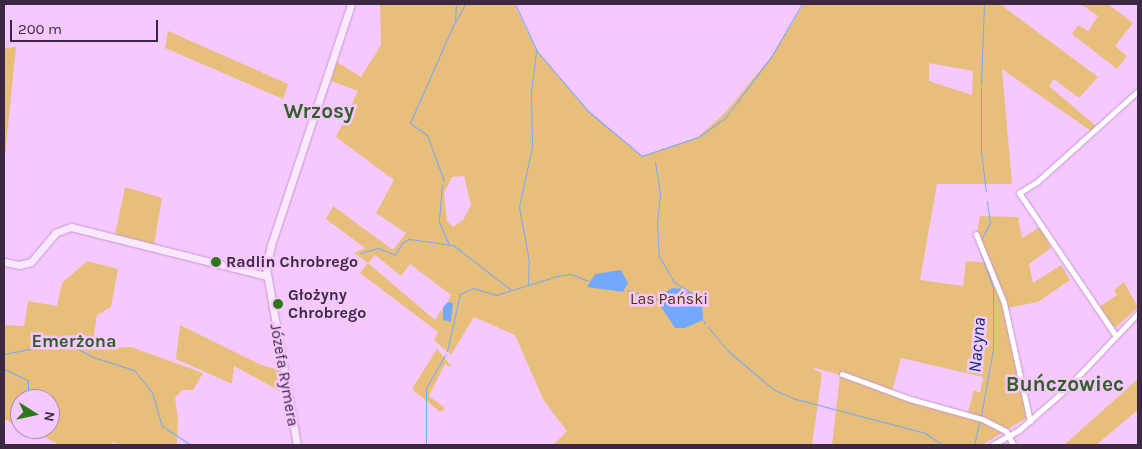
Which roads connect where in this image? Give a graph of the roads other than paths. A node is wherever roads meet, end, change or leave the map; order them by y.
1 (351, 4) edge
2 (1138, 91) edge
3 (976, 234) dead end
4 (4, 262) edge
5 (266, 276) junction
6 (1138, 313) edge
7 (1116, 336) junction
8 (842, 374) dead end
9 (1030, 421) junction
10 (1010, 436) junction
11 (297, 445) edge
12 (992, 445) edge
13 (1013, 445) edge

1 - 5 street, Józefa Rymera
2 - 7 street
3 - 9 street
4 - 5 street
5 - 11 street, Józefa Rymera
6 - 7 street
7 - 9 street
8 - 10 street
9 - 10 street
10 - 12 street
10 - 13 street

